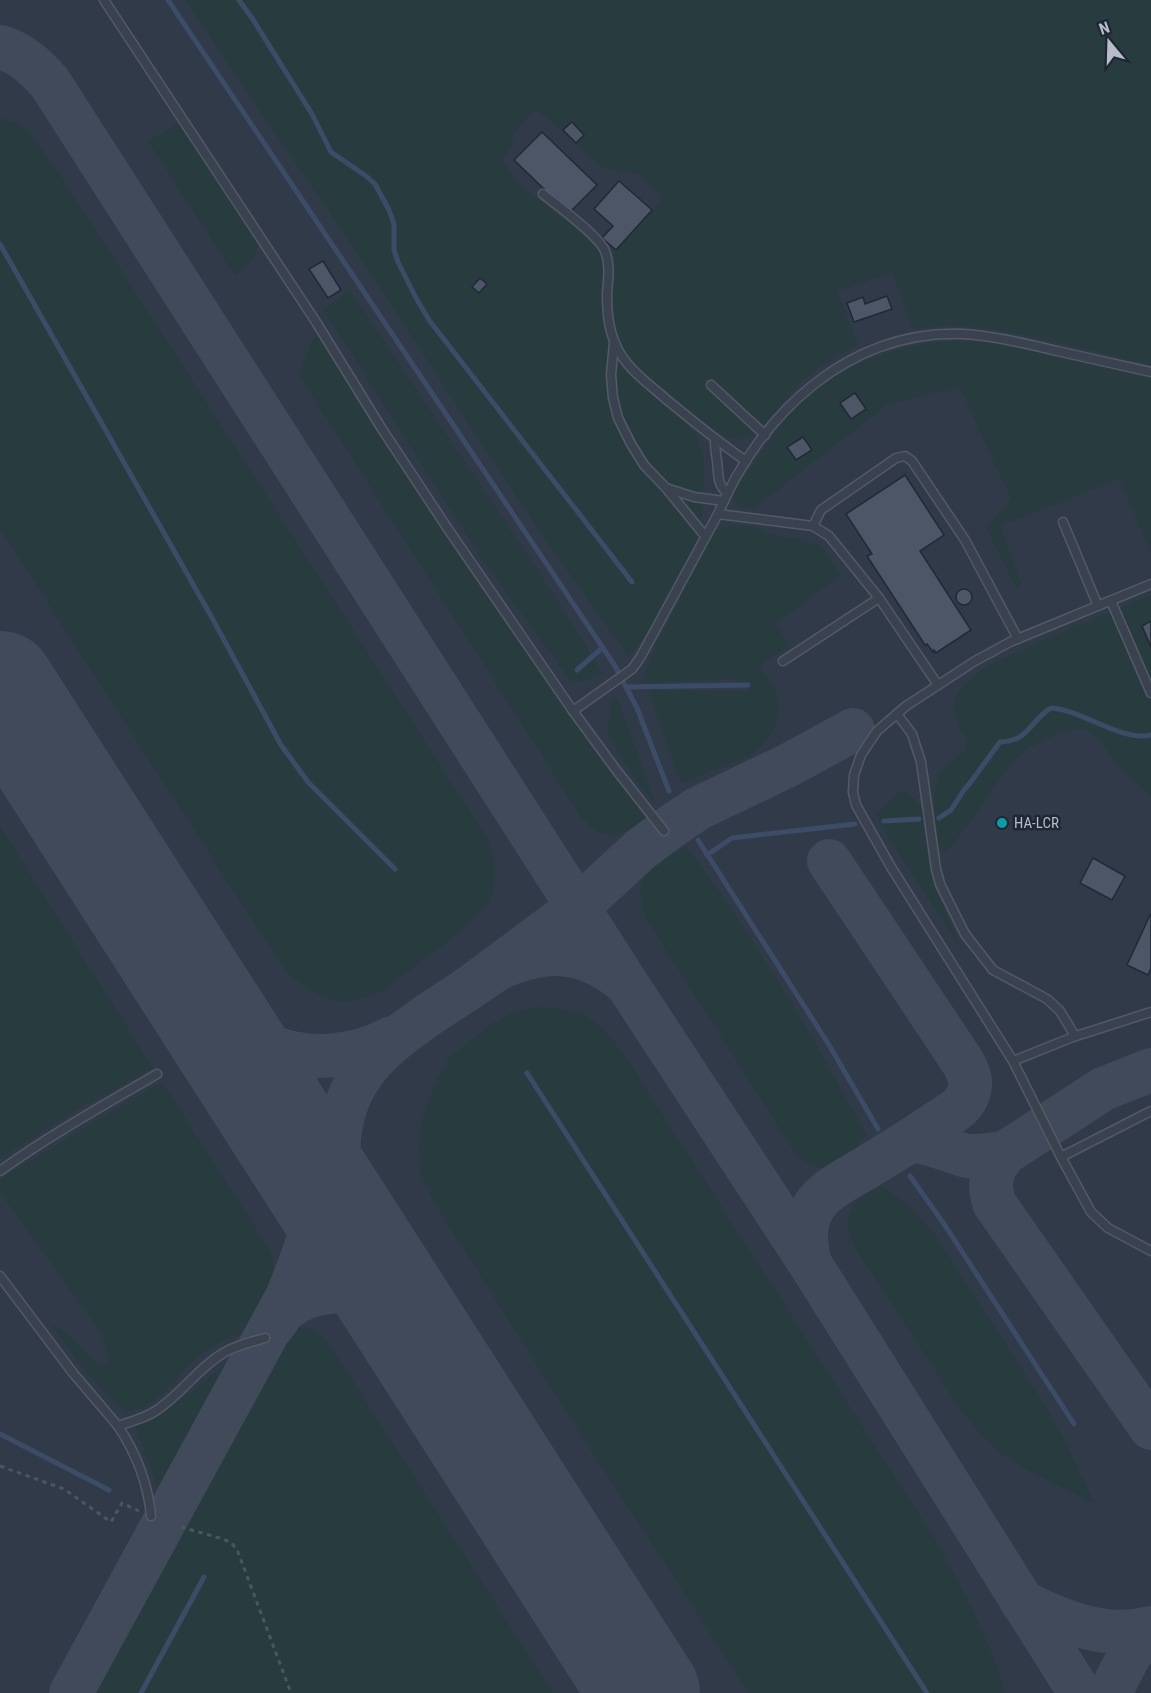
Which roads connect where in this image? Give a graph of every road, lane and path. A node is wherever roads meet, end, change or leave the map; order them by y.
1 (104, 0) edge
2 (543, 194) dead end
3 (614, 343) junction
4 (1151, 372) edge
5 (711, 385) dead end
6 (765, 435) junction
7 (715, 441) junction
8 (746, 461) junction
9 (666, 488) junction
10 (726, 497) junction
11 (718, 514) junction
12 (1063, 522) dead end
13 (813, 526) junction
14 (705, 536) junction
15 (1151, 584) edge
16 (879, 598) junction
17 (1111, 601) junction
18 (1098, 606) junction
19 (1018, 639) junction
20 (783, 661) dead end
21 (938, 685) junction
22 (1151, 693) edge
23 (573, 711) junction
24 (897, 714) junction
25 (664, 831) dead end
26 (1151, 1012) edge
27 (1075, 1036) junction
28 (1013, 1061) junction
29 (157, 1074) dead end
30 (1151, 1111) edge
31 (1061, 1157) junction
32 (0, 1171) edge
33 (1151, 1251) edge
34 (0, 1276) edge
35 (265, 1338) dead end
36 (118, 1426) junction
37 (0, 1466) edge
38 (151, 1516) joint
39 (181, 1527) dead end
40 (291, 1693) edge

1 - 23 lane
2 - 3 lane
3 - 7 lane
3 - 9 lane
4 - 6 lane
5 - 6 lane
6 - 8 lane
7 - 8 lane
7 - 10 lane
8 - 10 lane
9 - 10 lane
9 - 14 lane
10 - 11 lane
11 - 13 lane
11 - 14 lane
12 - 18 lane
13 - 16 lane
13 - 19 lane
14 - 23 lane
15 - 17 lane
16 - 20 lane
16 - 21 lane
17 - 18 lane
17 - 22 lane
18 - 19 lane
19 - 21 lane
21 - 24 lane
23 - 25 lane
24 - 27 lane
24 - 28 lane
26 - 27 lane
27 - 28 lane
28 - 31 lane
29 - 32 lane
30 - 31 lane
31 - 33 lane
34 - 36 lane
35 - 36 lane
36 - 38 lane
37 - 38 path
39 - 40 path

